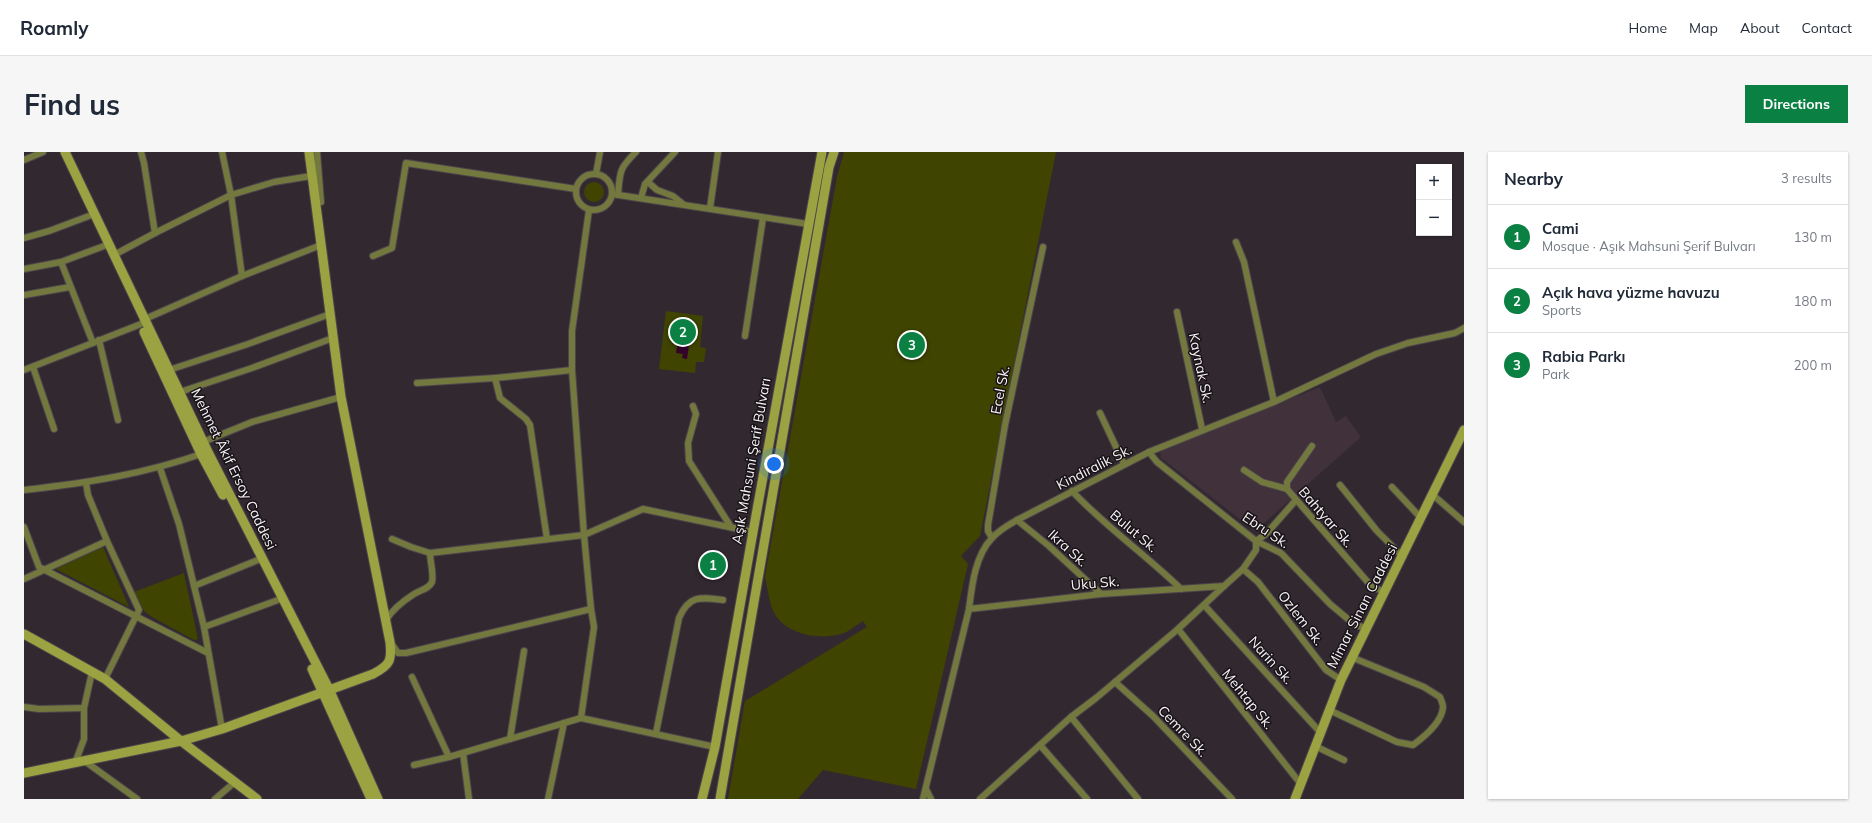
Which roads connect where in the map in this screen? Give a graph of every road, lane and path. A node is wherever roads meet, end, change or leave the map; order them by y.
1 (43, 152) edge
2 (59, 152) edge
3 (65, 152) edge
4 (141, 152) edge
5 (222, 152) edge
6 (309, 152) edge
7 (318, 152) edge
8 (600, 152) edge
9 (636, 152) edge
10 (675, 152) edge
11 (718, 152) edge
12 (822, 152) edge
13 (834, 152) edge
14 (24, 160) edge
15 (596, 174) junction
16 (311, 176) junction
17 (648, 182) junction
18 (576, 190) junction
19 (615, 194) junction
20 (231, 195) junction
21 (641, 198) junction
22 (321, 202) dead end
23 (683, 204) junction
24 (710, 208) junction
25 (589, 210) junction
26 (90, 216) junction
27 (763, 218) junction
28 (808, 224) junction
29 (155, 233) junction
30 (24, 238) edge
31 (1236, 242) dead end
32 (321, 245) junction
33 (104, 246) junction
34 (1043, 247) dead end
35 (114, 255) junction
36 (373, 256) dead end
37 (24, 262) edge
38 (61, 262) junction
39 (25, 269) edge
40 (242, 276) junction
41 (70, 287) junction
42 (24, 295) edge
43 (1177, 312) dead end
44 (330, 314) junction
45 (143, 321) junction
46 (1464, 328) edge
47 (745, 336) dead end
48 (333, 338) junction
49 (96, 342) junction
50 (33, 367) junction
51 (24, 370) edge
52 (169, 370) junction
53 (572, 370) junction
54 (495, 378) junction
55 (418, 383) dead end
56 (180, 392) junction
57 (341, 396) junction
58 (1274, 402) junction
59 (693, 406) dead end
60 (1100, 413) dead end
61 (118, 420) dead end
62 (54, 429) dead end
63 (1202, 429) junction
64 (1464, 430) edge
65 (203, 442) junction
66 (1312, 446) dead end
67 (1149, 452) junction
68 (204, 453) junction
69 (1124, 464) junction
70 (160, 468) junction
71 (1244, 470) dead end
72 (86, 483) junction
73 (1340, 485) dead end
74 (1392, 487) dead end
75 (1287, 489) junction
76 (24, 490) edge
77 (1072, 491) junction
78 (1433, 496) junction
79 (1296, 500) junction
80 (1421, 518) junction
81 (1017, 520) junction
82 (1464, 522) edge
83 (24, 527) edge
84 (731, 527) junction
85 (753, 532) junction
86 (584, 535) junction
87 (992, 538) junction
88 (392, 539) dead end
89 (547, 540) junction
90 (107, 541) junction
91 (1256, 541) junction
92 (430, 553) junction
93 (1402, 557) junction
94 (258, 560) junction
95 (1243, 569) junction
96 (44, 570) junction
97 (24, 579) edge
98 (194, 586) junction
99 (1224, 586) junction
100 (1181, 589) junction
101 (1385, 592) junction
102 (1101, 594) junction
103 (278, 600) junction
104 (723, 600) dead end
105 (1204, 605) junction
106 (591, 609) junction
107 (969, 609) junction
108 (136, 617) junction
109 (386, 620) junction
110 (204, 628) junction
111 (1367, 628) junction
112 (1178, 629) junction
113 (24, 634) edge
114 (390, 642) junction
115 (524, 651) dead end
116 (208, 654) junction
117 (1352, 657) junction
118 (92, 672) junction
119 (412, 677) dead end
120 (105, 679) junction
121 (1341, 680) junction
122 (1115, 682) junction
123 (326, 690) junction
124 (24, 707) edge
125 (84, 708) junction
126 (1329, 710) junction
127 (1071, 717) junction
128 (581, 718) junction
129 (564, 723) junction
130 (222, 728) junction
131 (1320, 732) junction
132 (656, 733) junction
133 (510, 739) junction
134 (181, 741) junction
135 (1040, 745) junction
136 (1315, 746) junction
137 (715, 747) junction
138 (463, 753) junction
139 (449, 757) junction
140 (1344, 760) dead end
141 (86, 762) junction
142 (75, 763) junction
143 (414, 765) dead end
144 (24, 773) edge
145 (235, 782) junction
146 (1300, 783) junction
147 (926, 789) junction
148 (983, 798) edge
149 (137, 799) edge
150 (215, 799) edge
151 (257, 799) edge
152 (371, 799) edge
153 (378, 799) edge
154 (470, 799) edge
155 (548, 799) edge
156 (702, 799) edge
157 (720, 799) edge
158 (923, 799) edge
159 (931, 799) edge
160 (1087, 799) edge
161 (1138, 799) edge
162 (1232, 799) edge
163 (1294, 799) edge

1 - 14 street
2 - 26 main road, Mehmet Âkif Ersoy Caddesi
3 - 35 main road, Mehmet Âkif Ersoy Caddesi
4 - 29 street
5 - 20 street
6 - 16 main road
7 - 22 street
8 - 15 street
9 - 19 street
10 - 17 street
11 - 24 street
12 - 28 main road, Aşık Mahsuni Şerif Bulvarı
13 - 157 main road, Aşık Mahsuni Şerif Bulvarı
15 - 18 street
15 - 19 street
16 - 20 street
16 - 32 main road
17 - 21 street
17 - 23 street
18 - 25 street
18 - 36 street
19 - 21 street
19 - 25 street
20 - 29 street
20 - 40 street
21 - 23 street
23 - 24 street
24 - 27 street
25 - 53 street
26 - 30 street
26 - 33 main road, Mehmet Âkif Ersoy Caddesi
27 - 28 street
27 - 47 street
28 - 85 main road, Aşık Mahsuni Şerif Bulvarı
29 - 35 street
31 - 58 street
32 - 40 street
32 - 44 main road
33 - 38 street
33 - 45 main road, Mehmet Âkif Ersoy Caddesi
34 - 87 street, Ecel Sk.
35 - 45 main road, Mehmet Âkif Ersoy Caddesi
37 - 39 street
38 - 39 street
38 - 41 street
40 - 45 street
41 - 42 street
41 - 49 street
43 - 63 street, Kaynak Sk.
44 - 48 main road
44 - 52 street
45 - 49 street
45 - 52 main road, Mehmet Âkif Ersoy Caddesi
45 - 68 main road, Mehmet Âkif Ersoy Caddesi
46 - 58 street, Kindiralik Sk.
48 - 56 street
48 - 57 main road
49 - 50 street
49 - 61 street
50 - 51 street
50 - 62 street
52 - 56 main road, Mehmet Âkif Ersoy Caddesi
53 - 54 street
53 - 86 street
54 - 55 street
54 - 89 street
56 - 65 main road, Mehmet Âkif Ersoy Caddesi
57 - 65 street
57 - 109 main road
58 - 63 street, Kindiralik Sk.
59 - 84 street
60 - 69 street
63 - 67 street, Kindiralik Sk.
64 - 78 main road, Mimar Sinan Caddesi
65 - 68 main road, Mehmet Âkif Ersoy Caddesi
66 - 75 street, Bahtyar Sk.
67 - 69 street, Kindiralik Sk.
67 - 91 street, Ebru Sk.
68 - 70 street
68 - 94 main road, Mehmet Âkif Ersoy Caddesi
68 - 123 main road, Mehmet Âkif Ersoy Caddesi
69 - 77 street, Kindiralik Sk.
70 - 72 street
70 - 98 street
71 - 75 street
72 - 76 street
72 - 90 street
73 - 93 street
74 - 80 street
75 - 79 street, Bahtyar Sk.
77 - 81 street, Kindiralik Sk.
77 - 100 street, Bulut Sk.
78 - 80 main road, Mimar Sinan Caddesi
78 - 82 street
79 - 91 street
79 - 101 street, Bahtyar Sk.
80 - 93 main road, Mimar Sinan Caddesi
81 - 87 street, Kindiralik Sk.
81 - 102 street, Ikra Sk.
83 - 96 street
84 - 85 street
84 - 86 street
85 - 137 main road, Aşık Mahsuni Şerif Bulvarı
86 - 89 street
86 - 106 street
87 - 107 street, Kindiralik Sk.
88 - 92 street
89 - 92 street
90 - 96 street
90 - 108 street
91 - 95 street
91 - 111 street, Ebru Sk.
92 - 109 street
93 - 101 main road, Mimar Sinan Caddesi
94 - 98 street
94 - 103 main road, Mehmet Âkif Ersoy Caddesi
95 - 99 street
95 - 121 street, Ozlem Sk.
96 - 97 street
96 - 108 street
98 - 110 street
99 - 100 street, Uku Sk.
99 - 105 street
100 - 102 street, Uku Sk.
101 - 111 main road, Mimar Sinan Caddesi
102 - 107 street, Uku Sk.
103 - 110 street
103 - 123 main road, Mehmet Âkif Ersoy Caddesi
104 - 132 street
105 - 112 street
105 - 131 street, Narin Sk.
106 - 114 street
106 - 128 street
107 - 147 street, Kindiralik Sk.
108 - 116 street
108 - 120 street
109 - 114 main road
110 - 116 street
111 - 117 main road, Mimar Sinan Caddesi
112 - 122 street
112 - 146 street, Mehtap Sk.
113 - 118 main road
114 - 123 main road
115 - 133 street
116 - 130 street
117 - 121 main road, Mimar Sinan Caddesi
117 - 126 street
118 - 120 main road
118 - 125 street
119 - 139 street
120 - 134 main road
121 - 126 main road, Mimar Sinan Caddesi
122 - 127 street
122 - 162 street, Cemre Sk.
123 - 130 main road
123 - 152 main road, Mehmet Âkif Ersoy Caddesi
123 - 153 main road, Mehmet Âkif Ersoy Caddesi
124 - 125 street
125 - 142 street
126 - 131 main road, Mimar Sinan Caddesi
127 - 135 street
127 - 161 street
128 - 129 street
128 - 132 street
129 - 133 street
129 - 155 street
130 - 134 main road
131 - 136 main road, Mimar Sinan Caddesi
132 - 137 street
133 - 138 street
134 - 141 main road
134 - 145 main road
135 - 148 street
135 - 160 street
136 - 140 street
136 - 146 main road, Mimar Sinan Caddesi
137 - 156 main road, Aşık Mahsuni Şerif Bulvarı
138 - 139 street
138 - 154 street
139 - 143 street
141 - 142 main road
141 - 149 street
142 - 144 main road
145 - 150 street
145 - 151 main road
146 - 163 main road, Mimar Sinan Caddesi
147 - 158 street, Kindiralik Sk.
147 - 159 street

